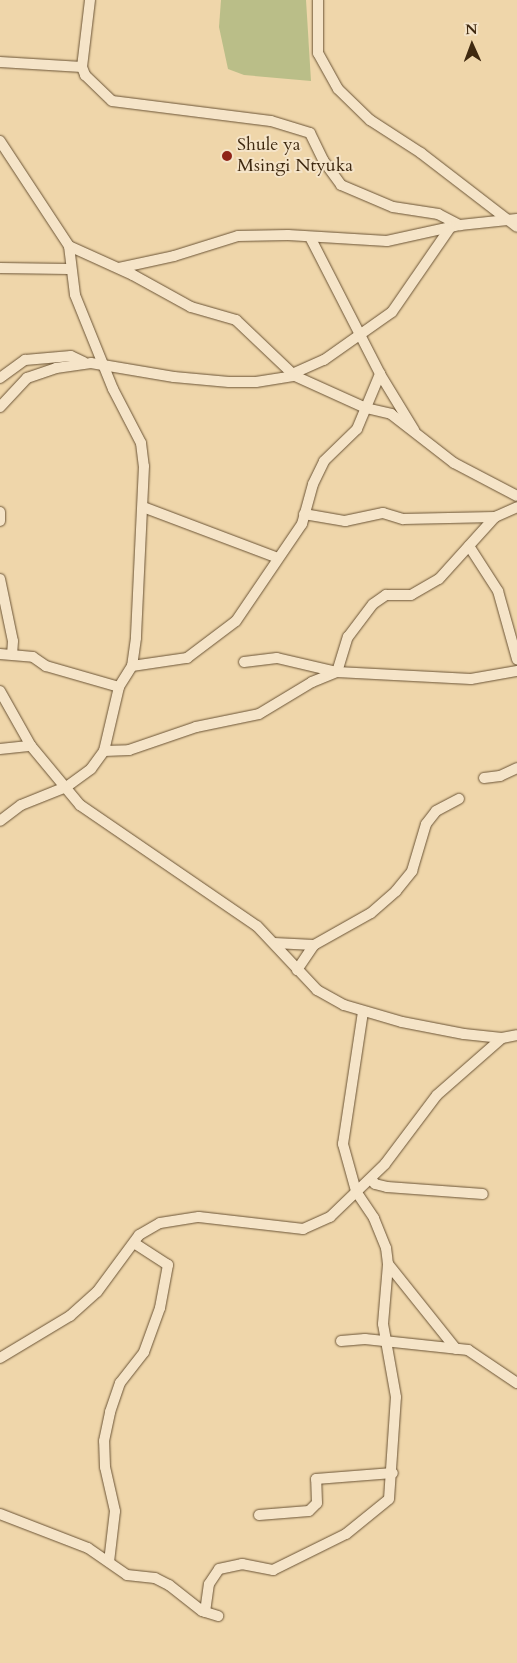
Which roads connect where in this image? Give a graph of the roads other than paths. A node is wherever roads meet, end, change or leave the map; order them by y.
1 (90, 0) edge
2 (318, 0) edge
3 (0, 62) edge
4 (82, 67) junction
5 (0, 141) edge
6 (514, 222) edge
7 (460, 225) junction
8 (450, 228) junction
9 (310, 237) junction
10 (69, 246) junction
11 (0, 268) edge
12 (119, 268) junction
13 (69, 269) junction
14 (360, 335) junction
15 (86, 363) junction
16 (101, 363) junction
17 (380, 374) junction
18 (294, 375) junction
19 (0, 378) edge
20 (0, 407) edge
21 (366, 408) junction
22 (420, 438) junction
23 (517, 496) edge
24 (517, 506) edge
25 (143, 507) junction
26 (0, 512) edge
27 (304, 514) junction
28 (495, 517) junction
29 (0, 521) edge
30 (469, 546) junction
31 (278, 558) junction
32 (0, 579) edge
33 (0, 654) edge
34 (12, 654) junction
35 (517, 659) edge
36 (244, 662) dead end
37 (132, 666) junction
38 (517, 671) edge
39 (338, 672) junction
40 (119, 687) junction
41 (0, 691) edge
42 (31, 746) junction
43 (0, 749) edge
44 (104, 750) junction
45 (517, 768) edge
46 (484, 778) dead end
47 (66, 787) junction
48 (459, 799) dead end
49 (0, 821) edge
50 (274, 942) junction
51 (314, 945) junction
52 (297, 970) junction
53 (364, 1012) junction
54 (517, 1035) edge
55 (502, 1038) junction
56 (371, 1179) junction
57 (356, 1191) junction
58 (482, 1194) dead end
59 (134, 1243) junction
60 (388, 1264) junction
61 (341, 1341) dead end
62 (386, 1342) junction
63 (456, 1348) junction
64 (0, 1358) edge
65 (517, 1384) edge
66 (393, 1472) junction
67 (0, 1514) edge
68 (259, 1515) dead end
69 (109, 1562) junction
70 (206, 1612) junction
71 (218, 1616) dead end

1 - 4 street
2 - 6 street
3 - 4 street
4 - 7 street
5 - 10 street
6 - 7 street
7 - 8 street
8 - 9 street
8 - 14 street
9 - 12 street
9 - 14 street
10 - 12 street
10 - 13 street
11 - 13 street
12 - 18 street
13 - 16 street
14 - 17 street
14 - 18 street
15 - 16 street
15 - 19 street
15 - 20 street
16 - 18 street
16 - 25 street
17 - 21 street
17 - 22 street
18 - 21 street
21 - 22 street
21 - 27 street
22 - 23 street
24 - 28 street
25 - 31 street
25 - 37 street
26 - 29 street
27 - 28 street
27 - 31 street
28 - 30 street
30 - 35 street
30 - 39 street
31 - 37 street
32 - 34 street
33 - 34 street
34 - 40 street
36 - 39 street
37 - 40 street
38 - 39 street
39 - 44 street
40 - 44 street
41 - 42 street
42 - 43 street
42 - 47 street
44 - 47 street
45 - 46 street
47 - 49 street
47 - 50 street
48 - 51 street
50 - 51 street
50 - 52 street
51 - 52 street
52 - 53 street
53 - 55 street
53 - 57 street
54 - 55 street
55 - 56 street
56 - 57 street
56 - 58 street
57 - 59 street
57 - 60 street
59 - 64 street
59 - 69 street
60 - 62 street
60 - 63 street
61 - 62 street
62 - 63 street
62 - 66 street
63 - 65 street
66 - 68 street
66 - 70 street
67 - 69 street
69 - 70 street
70 - 71 street

